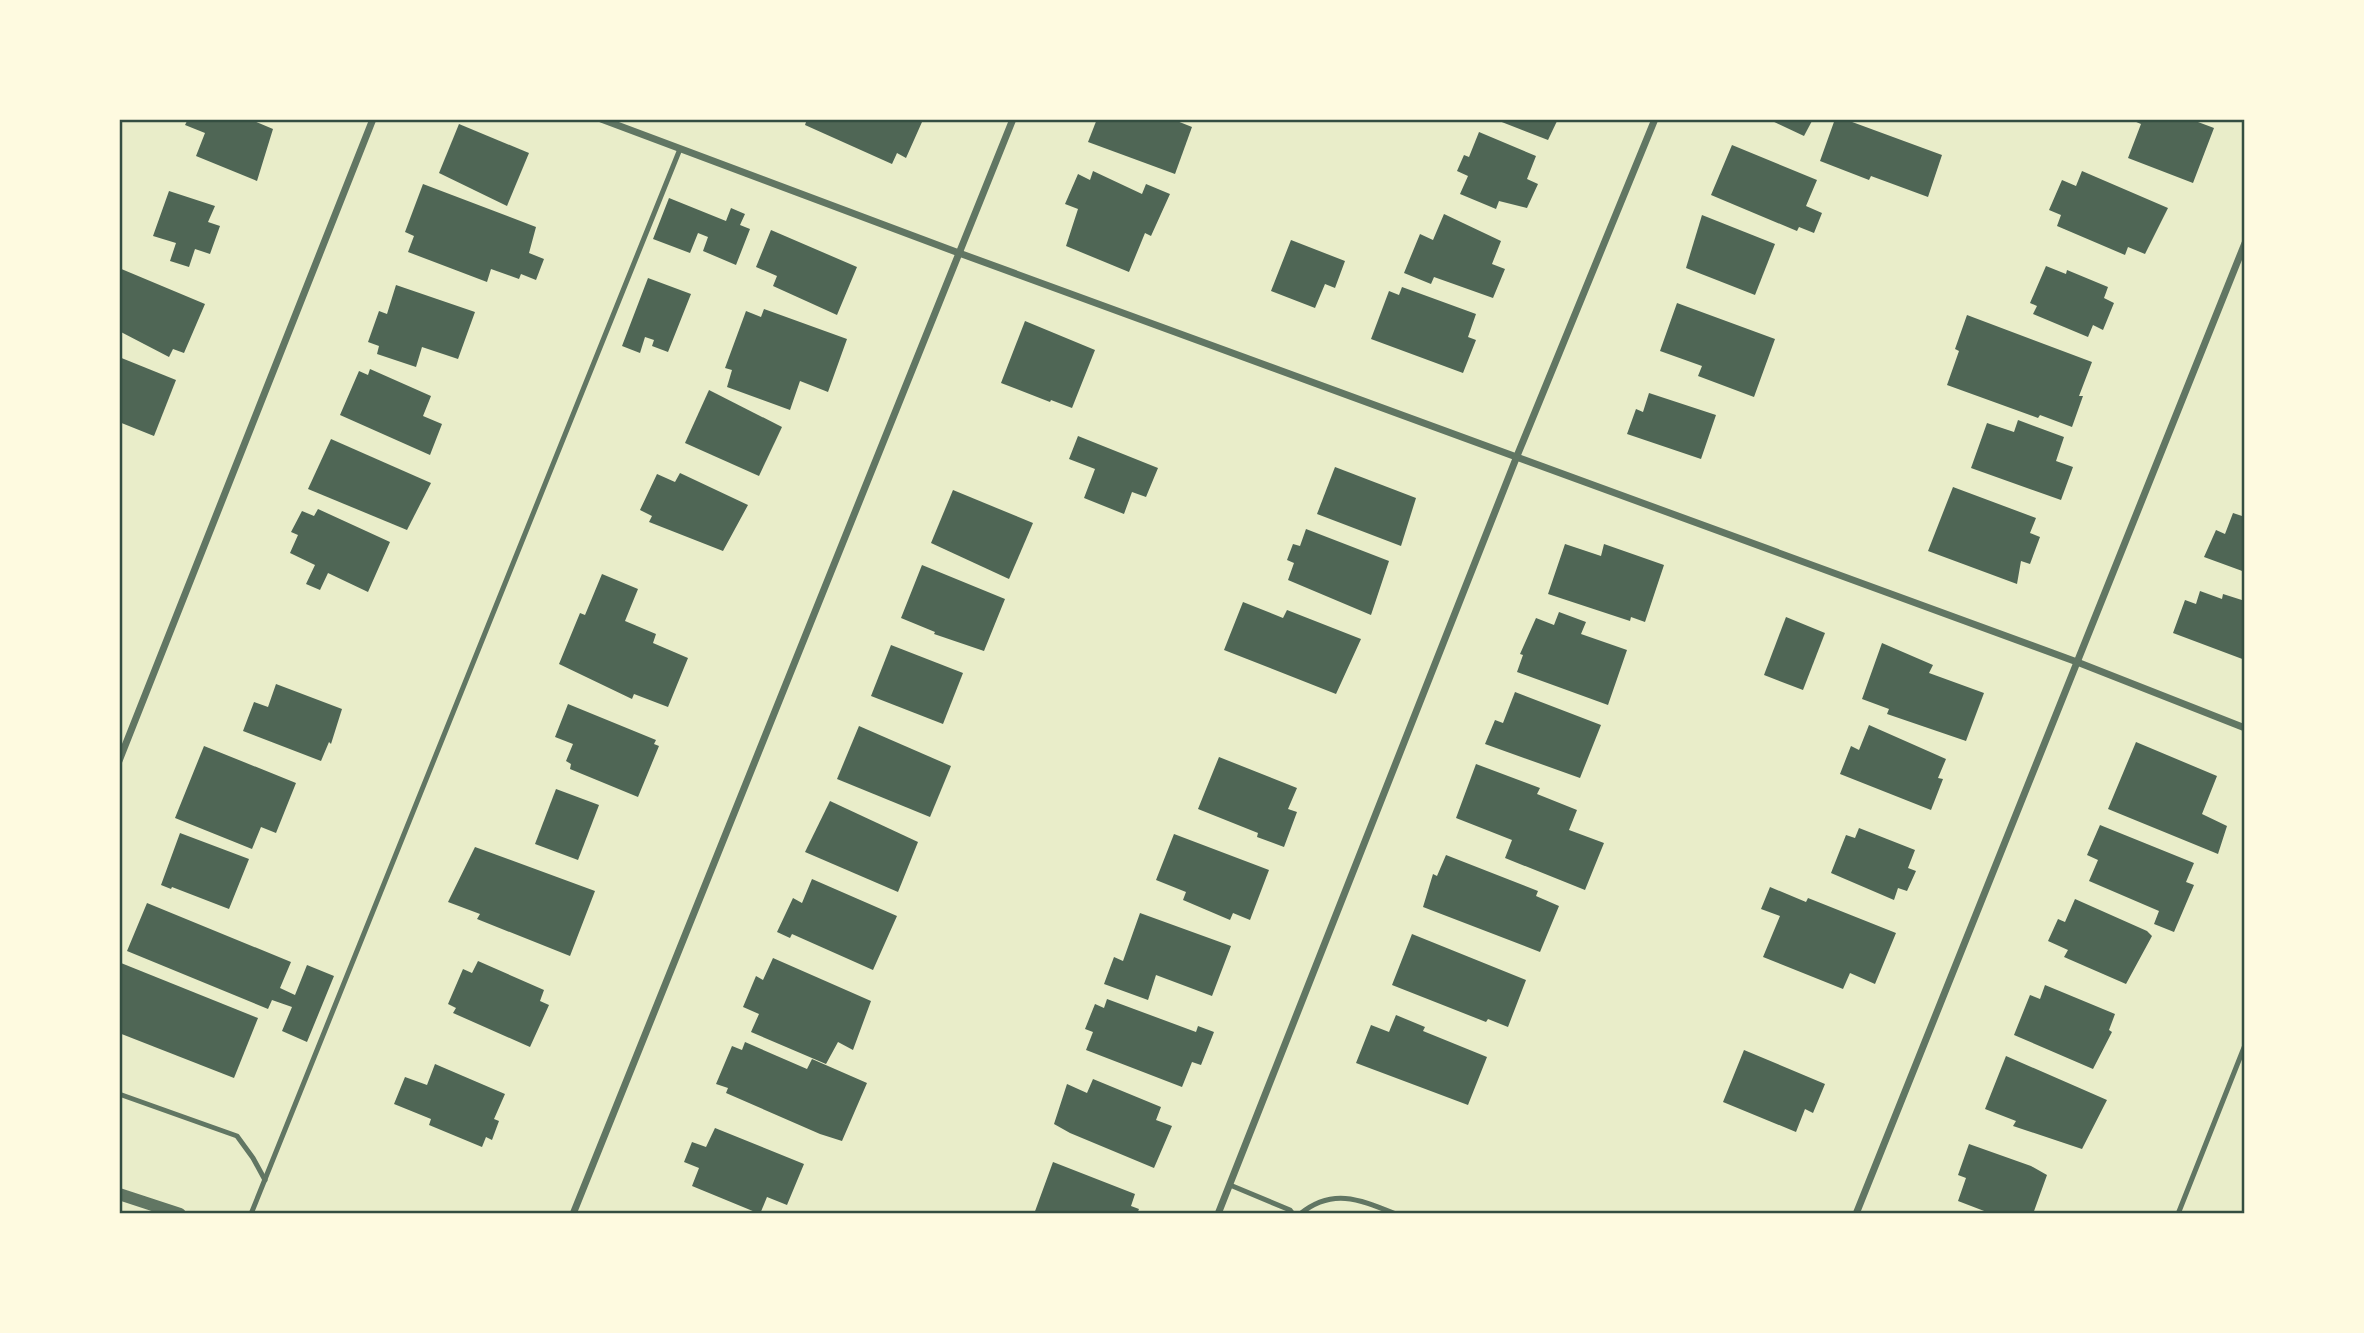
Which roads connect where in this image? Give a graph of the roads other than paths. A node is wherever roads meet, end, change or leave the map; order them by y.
1 (373, 119) edge
2 (601, 119) edge
3 (1013, 119) edge
4 (1655, 119) edge
5 (680, 149) junction
6 (2245, 243) edge
7 (959, 253) junction
8 (1517, 456) junction
9 (2077, 662) junction
10 (2245, 728) edge
11 (119, 761) edge
12 (2245, 1045) edge
13 (119, 1094) edge
14 (265, 1180) junction
15 (1230, 1185) junction
16 (119, 1194) edge
17 (180, 1214) edge
18 (251, 1214) edge
19 (573, 1214) edge
20 (1218, 1214) edge
21 (1293, 1214) edge
22 (1300, 1214) edge
23 (1396, 1214) edge
24 (1856, 1214) edge
25 (2178, 1214) edge

1 - 11 street
2 - 5 street
3 - 7 street
4 - 8 street
5 - 7 street
5 - 14 lane
6 - 9 street
7 - 8 street
7 - 19 street
8 - 9 street
8 - 15 street
9 - 10 street
9 - 24 street
12 - 25 lane
13 - 14 lane
14 - 18 lane
15 - 20 street
15 - 21 lane
16 - 17 street
22 - 23 lane

